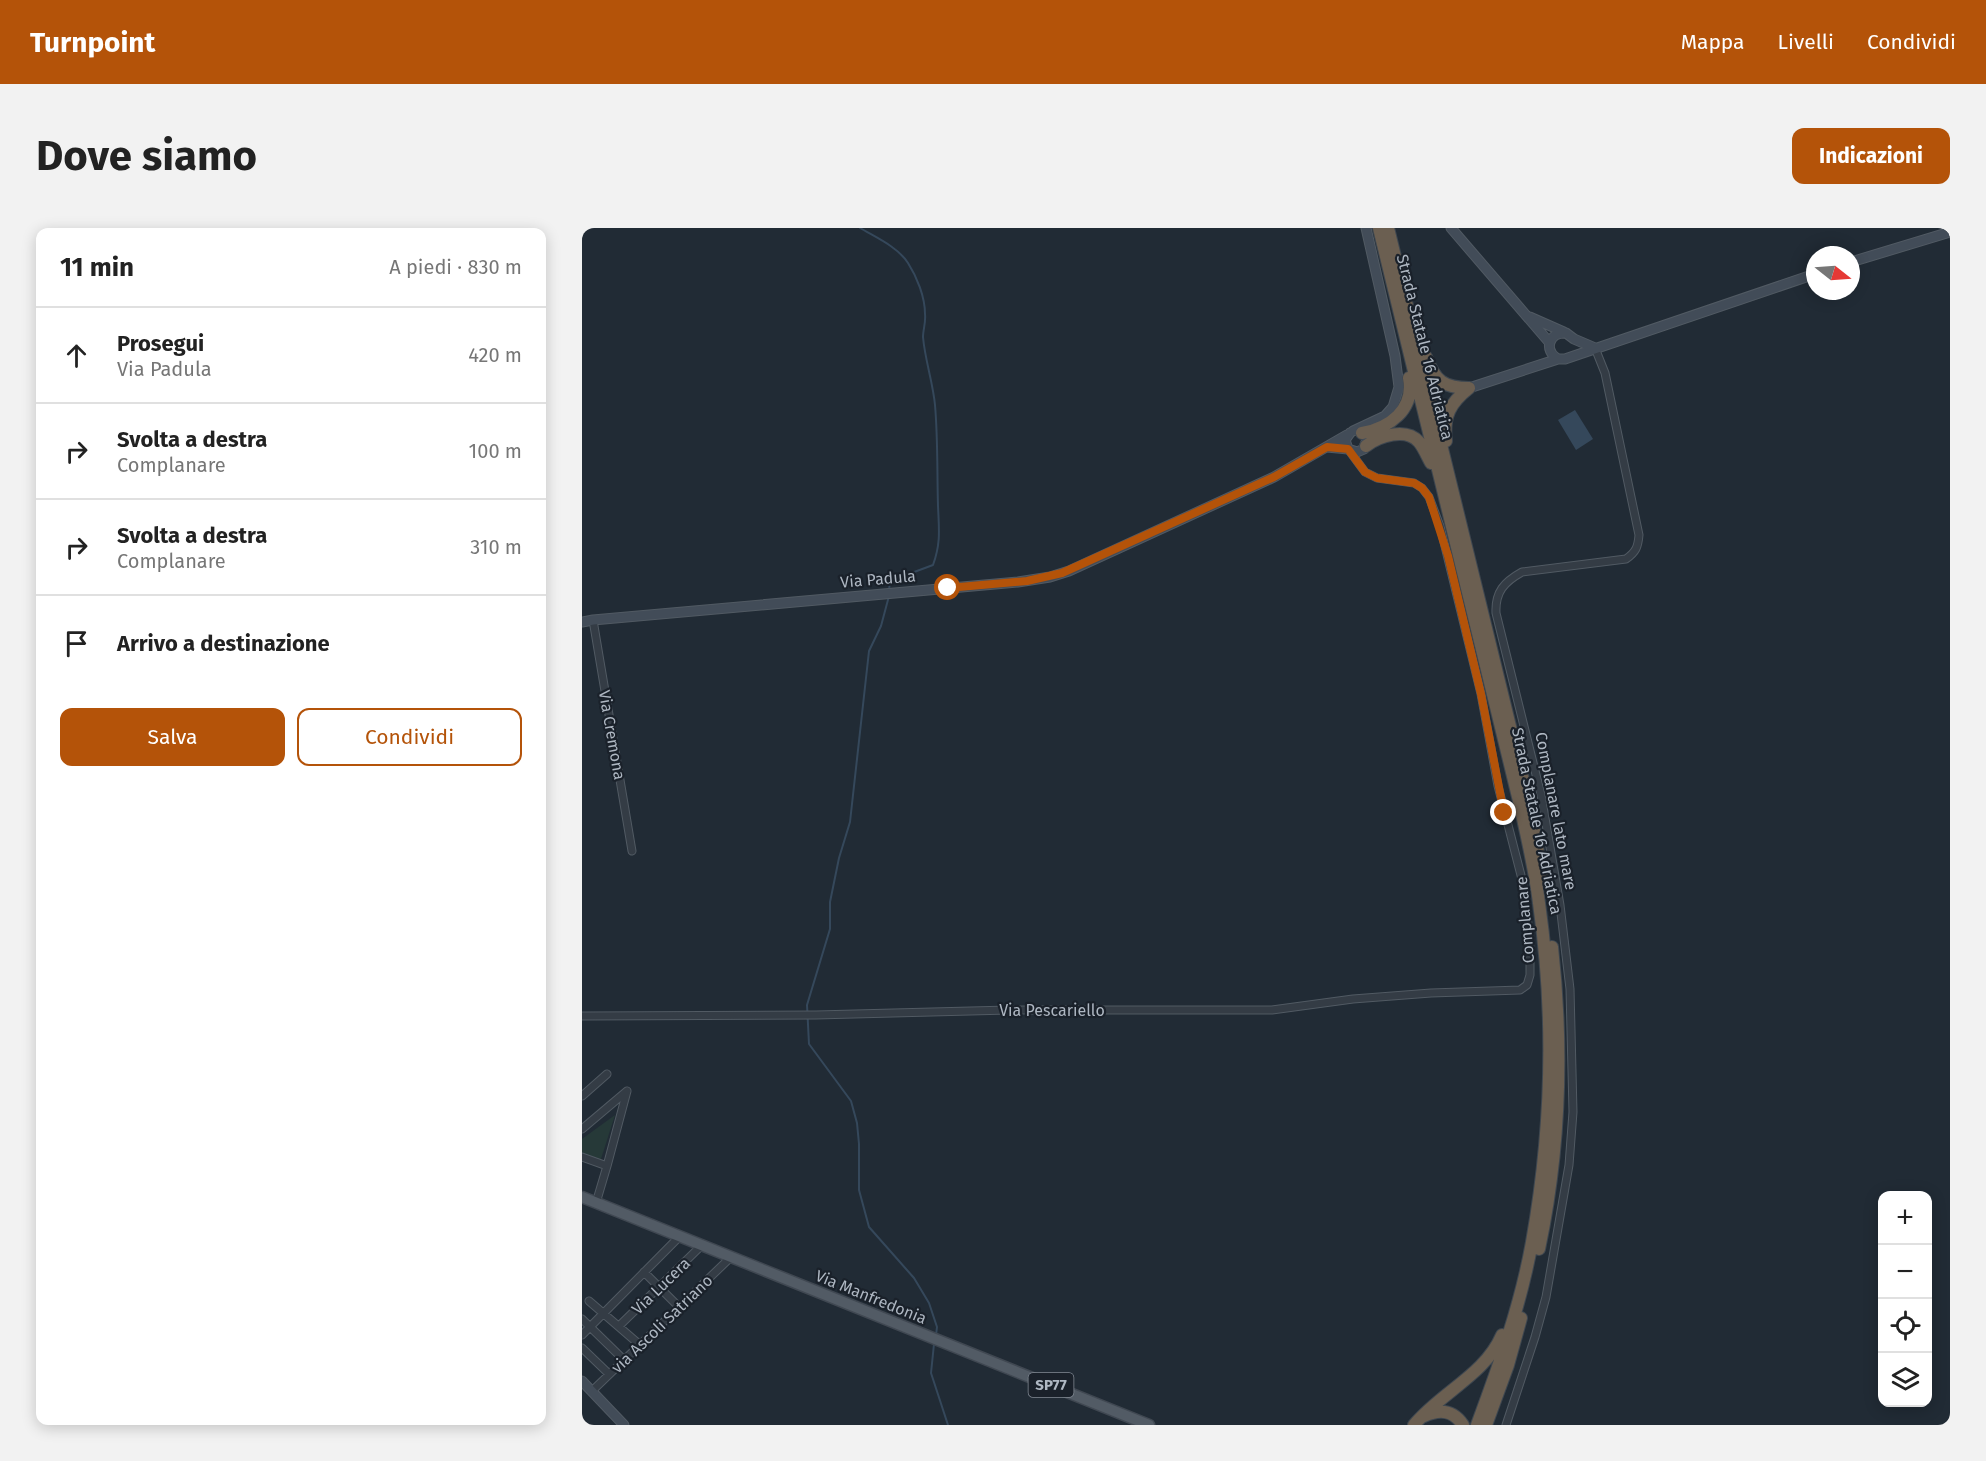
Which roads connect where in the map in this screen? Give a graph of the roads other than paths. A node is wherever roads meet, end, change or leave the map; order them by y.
1 (1366, 228) edge
2 (1379, 228) edge
3 (1388, 228) edge
4 (1451, 228) edge
5 (1950, 232) edge
6 (1860, 259) edge
7 (1806, 277) edge
8 (1527, 316) junction
9 (1406, 320) junction
10 (1570, 336) junction
11 (1595, 348) junction
12 (1553, 351) junction
13 (1569, 358) junction
14 (1469, 388) junction
15 (1354, 433) junction
16 (1327, 447) junction
17 (1365, 448) junction
18 (1348, 449) junction
19 (1365, 472) junction
20 (1446, 485) junction
21 (593, 620) junction
22 (582, 622) edge
23 (632, 850) dead end
24 (1520, 990) joint
25 (582, 1016) edge
26 (607, 1074) dead end
27 (582, 1096) edge
28 (582, 1129) edge
29 (582, 1157) edge
30 (607, 1166) junction
31 (582, 1197) edge
32 (596, 1203) junction
33 (680, 1236) junction
34 (702, 1245) junction
35 (731, 1257) junction
36 (644, 1272) junction
37 (659, 1287) junction
38 (1518, 1299) junction
39 (589, 1301) dead end
40 (679, 1307) junction
41 (603, 1314) junction
42 (582, 1319) edge
43 (619, 1326) junction
44 (590, 1327) junction
45 (582, 1335) edge
46 (640, 1345) junction
47 (582, 1348) edge
48 (624, 1360) junction
49 (609, 1374) junction
50 (582, 1381) edge
51 (592, 1390) junction
52 (1417, 1421) edge
53 (624, 1425) edge
54 (1149, 1425) edge
55 (1463, 1425) edge
56 (1477, 1425) edge
57 (1486, 1425) edge
58 (1506, 1425) edge

1 - 15 street, Via Padula
2 - 9 highway, Strada Statale 16 Adriatica
3 - 9 highway, Strada Statale 16 Adriatica
4 - 8 street
5 - 6 street
7 - 11 street
8 - 10 street
8 - 12 street
9 - 14 highway
9 - 15 highway
9 - 20 highway, Strada Statale 16 Adriatica
10 - 11 street
10 - 12 street
10 - 13 street
11 - 13 street
11 - 58 street, Complanare lato mare
12 - 13 street
12 - 14 street
14 - 20 highway
15 - 16 street, Via Padula
15 - 17 street
15 - 18 street
16 - 18 street
16 - 21 street, Via Padula
17 - 18 street
17 - 19 street
17 - 20 highway
18 - 19 street
19 - 24 street, Complanare
20 - 38 highway, Strada Statale 16 Adriatica
20 - 57 highway, Strada Statale 16 Adriatica
21 - 22 street, Via Padula
21 - 23 street, Via Cremona
24 - 25 street, Via Pescariello
26 - 27 street
28 - 30 street
29 - 30 street
30 - 32 street
31 - 32 main road, Via Manfredonia / SP77
32 - 33 main road, Via Manfredonia / SP77
33 - 34 main road, Via Manfredonia / SP77
33 - 36 street
34 - 35 main road, Via Manfredonia / SP77
34 - 37 street, Via Lucera
35 - 40 street, via Ascoli Satriano
35 - 54 main road, Via Manfredonia / SP77
36 - 37 street
36 - 41 street
37 - 40 street
37 - 43 street, Via Lucera
38 - 52 highway
38 - 56 highway, Strada Statale 16 Adriatica
39 - 41 street
40 - 46 street, via Ascoli Satriano
41 - 43 street
41 - 44 street
42 - 44 street
43 - 46 street
44 - 45 street
44 - 48 street
46 - 48 street, via Ascoli Satriano
47 - 49 street
48 - 49 street, via Ascoli Satriano
49 - 51 street, via Ascoli Satriano
50 - 51 street
51 - 53 street
52 - 55 highway

